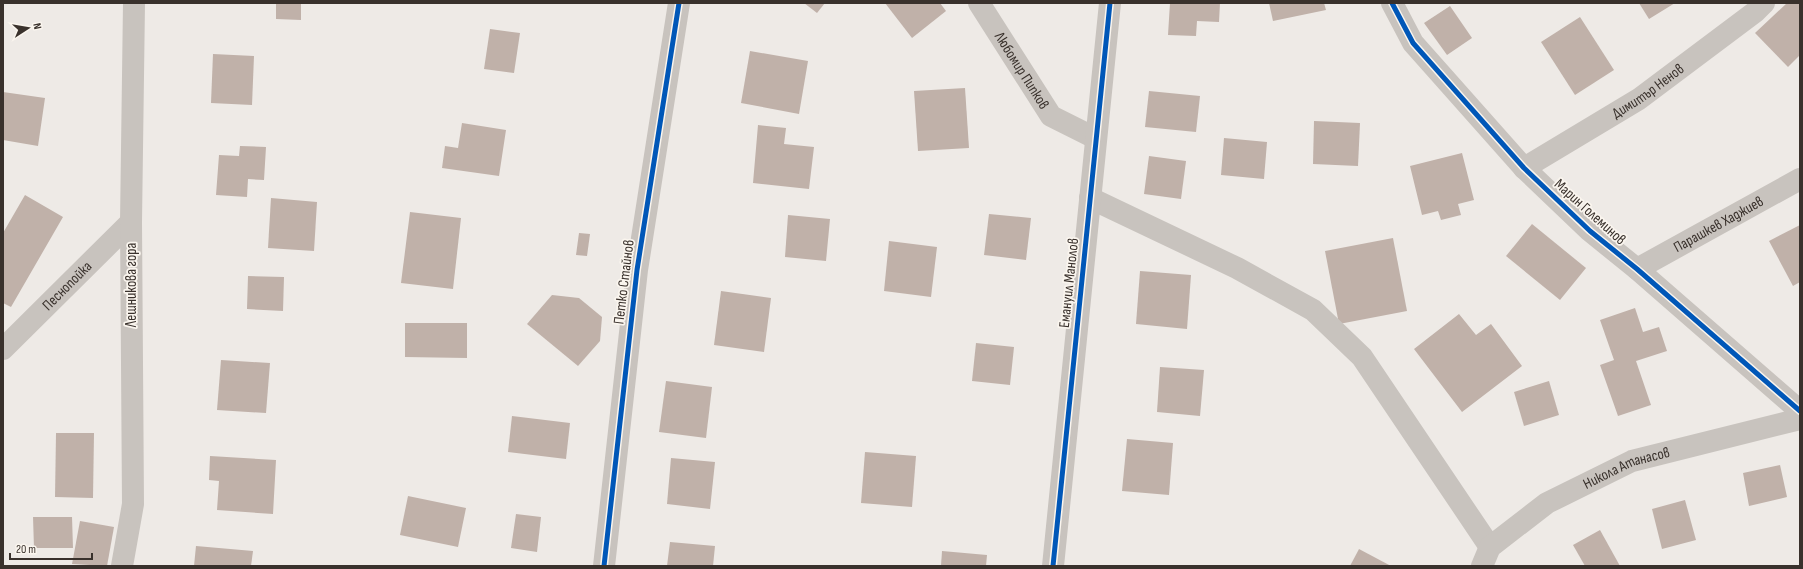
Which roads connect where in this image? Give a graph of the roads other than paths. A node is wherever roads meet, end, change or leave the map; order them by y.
1 (134, 3) edge
2 (679, 3) edge
3 (979, 3) edge
4 (1110, 3) edge
5 (1392, 3) edge
6 (1756, 6) edge
7 (1095, 138) junction
8 (1524, 168) junction
9 (1800, 179) edge
10 (1090, 198) junction
11 (131, 222) junction
12 (1637, 269) junction
13 (3, 349) edge
14 (1800, 411) edge
15 (1800, 419) edge
16 (1486, 557) edge
17 (122, 566) edge
18 (604, 566) edge
19 (1053, 566) edge

1 - 11 street, Лешникова гора
2 - 18 street, Петко Стайнов
3 - 7 street, Любомир Пипков
4 - 7 street, Емануил Манолов
5 - 8 street, Марин Големинов
6 - 8 street, Димитър Ненов
7 - 10 street, Емануил Манолов
8 - 12 street, Марин Големинов
9 - 12 street, Парашкев Хаджиев
10 - 16 street
10 - 19 street, Емануил Манолов
11 - 13 street, Песнопойка
11 - 17 street, Лешникова гора
12 - 14 street, Марин Големинов
15 - 16 street, Никола Атанасов

